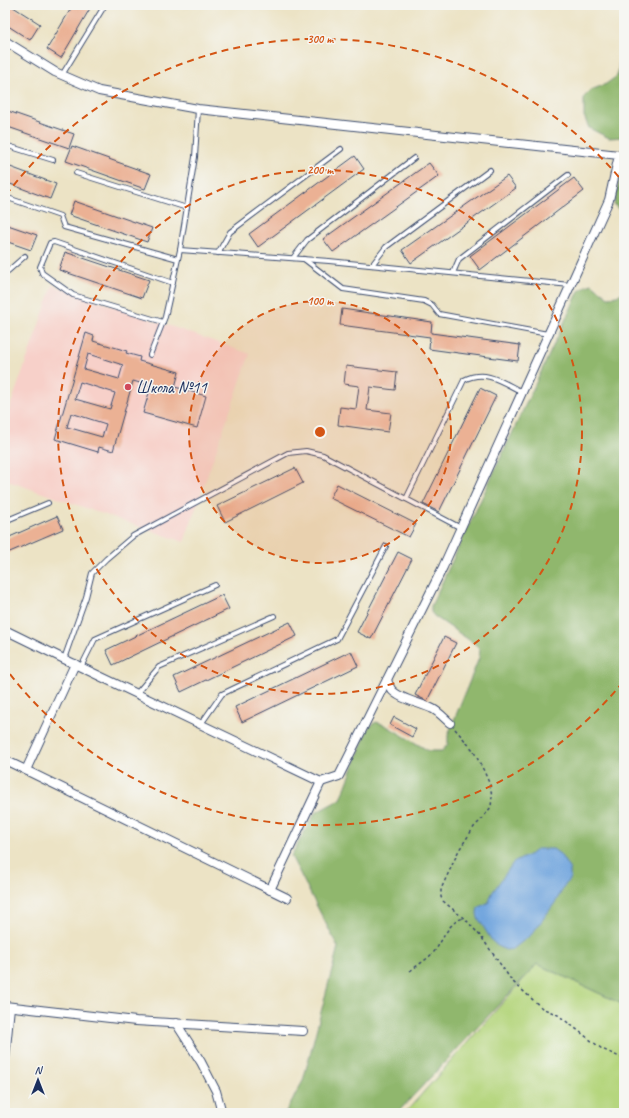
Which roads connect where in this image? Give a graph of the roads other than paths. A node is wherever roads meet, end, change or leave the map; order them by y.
1 (105, 5) edge
2 (5, 41) edge
3 (62, 75) junction
4 (198, 109) junction
5 (5, 145) edge
6 (341, 149) dead end
7 (414, 158) dead end
8 (53, 160) dead end
9 (490, 170) dead end
10 (76, 173) dead end
11 (568, 175) dead end
12 (5, 197) edge
13 (187, 208) junction
14 (180, 250) junction
15 (218, 253) junction
16 (25, 256) dead end
17 (293, 258) junction
18 (178, 259) junction
19 (304, 259) junction
20 (372, 265) junction
21 (5, 272) edge
22 (453, 273) junction
23 (173, 283) junction
24 (570, 284) junction
25 (163, 322) junction
26 (548, 334) junction
27 (150, 355) dead end
28 (522, 392) junction
29 (406, 499) junction
30 (48, 503) dead end
31 (5, 521) edge
32 (461, 528) junction
33 (386, 546) dead end
34 (215, 585) dead end
35 (274, 616) dead end
36 (5, 630) edge
37 (64, 659) junction
38 (78, 665) junction
39 (387, 680) junction
40 (137, 694) junction
41 (450, 723) road end
42 (201, 724) junction
43 (5, 760) edge
44 (26, 770) junction
45 (321, 782) junction
46 (270, 890) junction
47 (287, 898) dead end
48 (7, 1006) edge
49 (176, 1024) junction
50 (303, 1032) dead end
51 (5, 1058) edge
52 (222, 1113) edge

1 - 3 lane
2 - 3 street
3 - 4 street
4 - 13 lane
4 - 24 street
5 - 8 lane
6 - 15 lane
7 - 17 lane
9 - 20 lane
10 - 13 lane
11 - 22 lane
12 - 18 lane
13 - 14 lane
14 - 15 lane
14 - 18 lane
15 - 17 lane
16 - 21 lane
17 - 19 lane
18 - 23 lane
19 - 20 lane
19 - 26 lane
20 - 22 lane
22 - 24 lane
23 - 25 lane
23 - 25 lane
24 - 26 street
25 - 27 lane
26 - 28 street
28 - 29 lane
28 - 32 street
29 - 32 lane
29 - 37 lane
30 - 31 lane
32 - 39 street
33 - 42 lane
34 - 38 lane
35 - 40 lane
36 - 37 street
37 - 38 street
38 - 40 street
38 - 44 street
39 - 41 street
39 - 45 street
40 - 42 street
42 - 45 street
43 - 44 street
44 - 46 street
45 - 46 street
46 - 47 street
48 - 49 street
48 - 51 street
49 - 50 street
49 - 52 street

